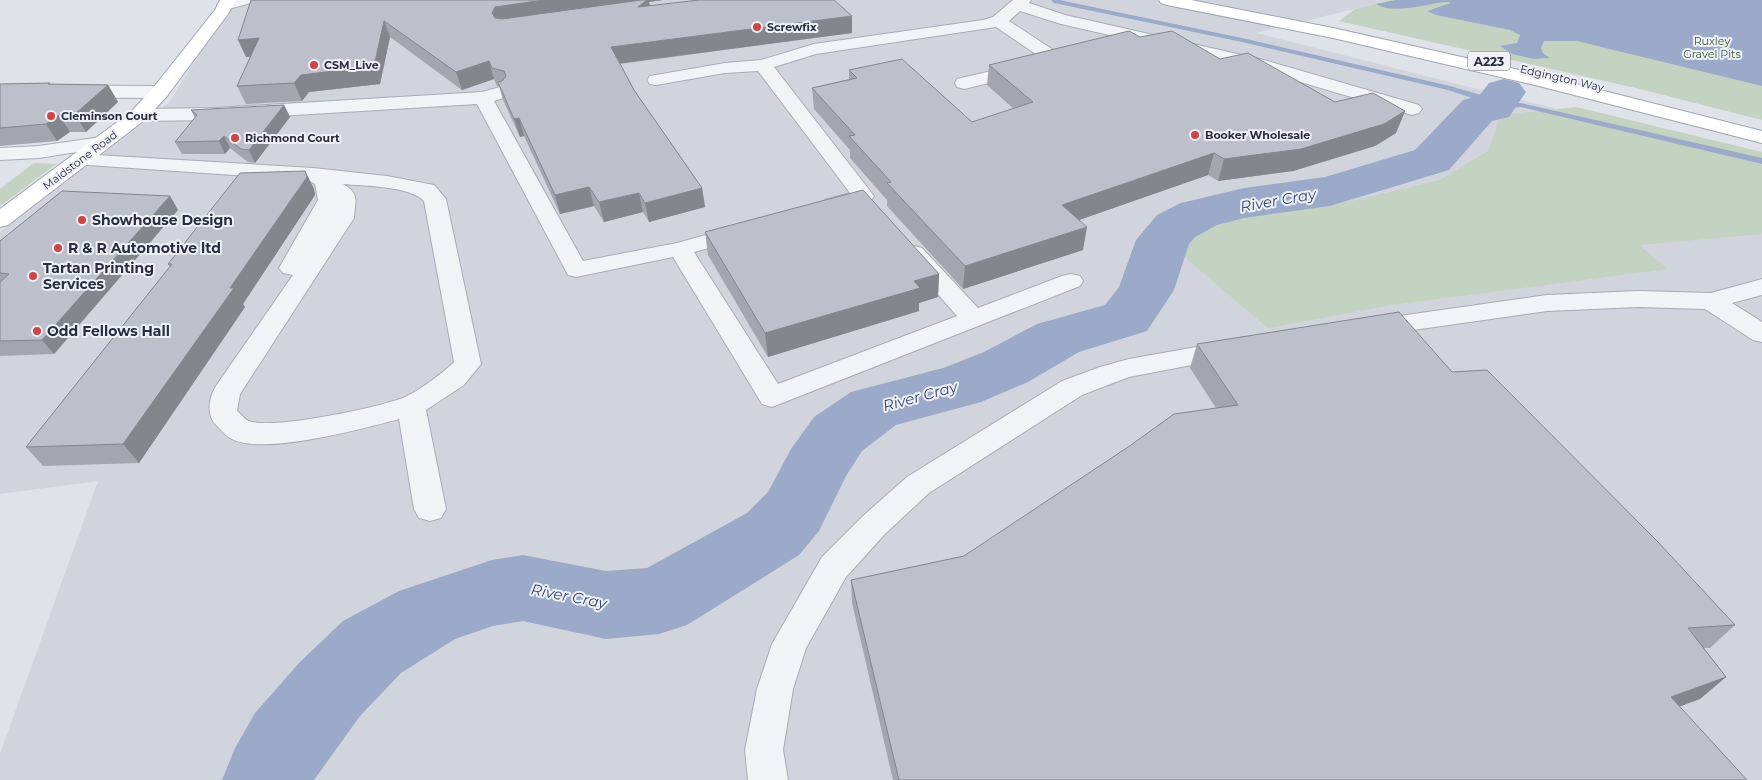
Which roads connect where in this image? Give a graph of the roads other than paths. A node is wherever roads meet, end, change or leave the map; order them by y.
1 (245, 0) edge
2 (1167, 0) edge
3 (1191, 0) edge
4 (1215, 0) edge
5 (227, 3) edge
6 (1020, 3) edge
7 (999, 21) junction
8 (1333, 33) junction
9 (763, 65) junction
10 (656, 80) dead end
11 (964, 83) dead end
12 (0, 91) edge
13 (160, 92) junction
14 (1412, 109) dead end
15 (139, 115) junction
16 (1762, 128) edge
17 (1762, 137) edge
18 (102, 143) junction
19 (0, 154) edge
20 (80, 160) junction
21 (318, 176) junction
22 (815, 210) edge
23 (0, 220) edge
24 (767, 224) edge
25 (902, 240) edge
26 (680, 249) junction
27 (1071, 281) dead end
28 (1762, 287) edge
29 (1711, 301) junction
30 (974, 319) junction
31 (1344, 332) edge
32 (1762, 334) edge
33 (1257, 346) edge
34 (411, 406) junction
35 (430, 509) dead end
36 (768, 780) edge

1 - 5 street
2 - 8 main road, Edgington Way / A223
3 - 8 main road, Edgington Way / A223
4 - 16 main road, Edgington Way / A223
5 - 13 main road, Maidstone Road
6 - 7 street
6 - 14 street
7 - 9 street
7 - 11 street
8 - 17 main road, Edgington Way / A223
9 - 10 street
9 - 22 street
12 - 13 street
13 - 15 main road, Maidstone Road
15 - 18 main road, Maidstone Road
15 - 26 street
18 - 19 street
18 - 20 main road, Maidstone Road
20 - 21 street
20 - 23 main road, Maidstone Road
21 - 34 street
21 - 34 street
24 - 26 street
25 - 30 street
26 - 30 street
27 - 30 street
28 - 29 street
29 - 31 street
29 - 32 street
33 - 36 street
34 - 35 street

